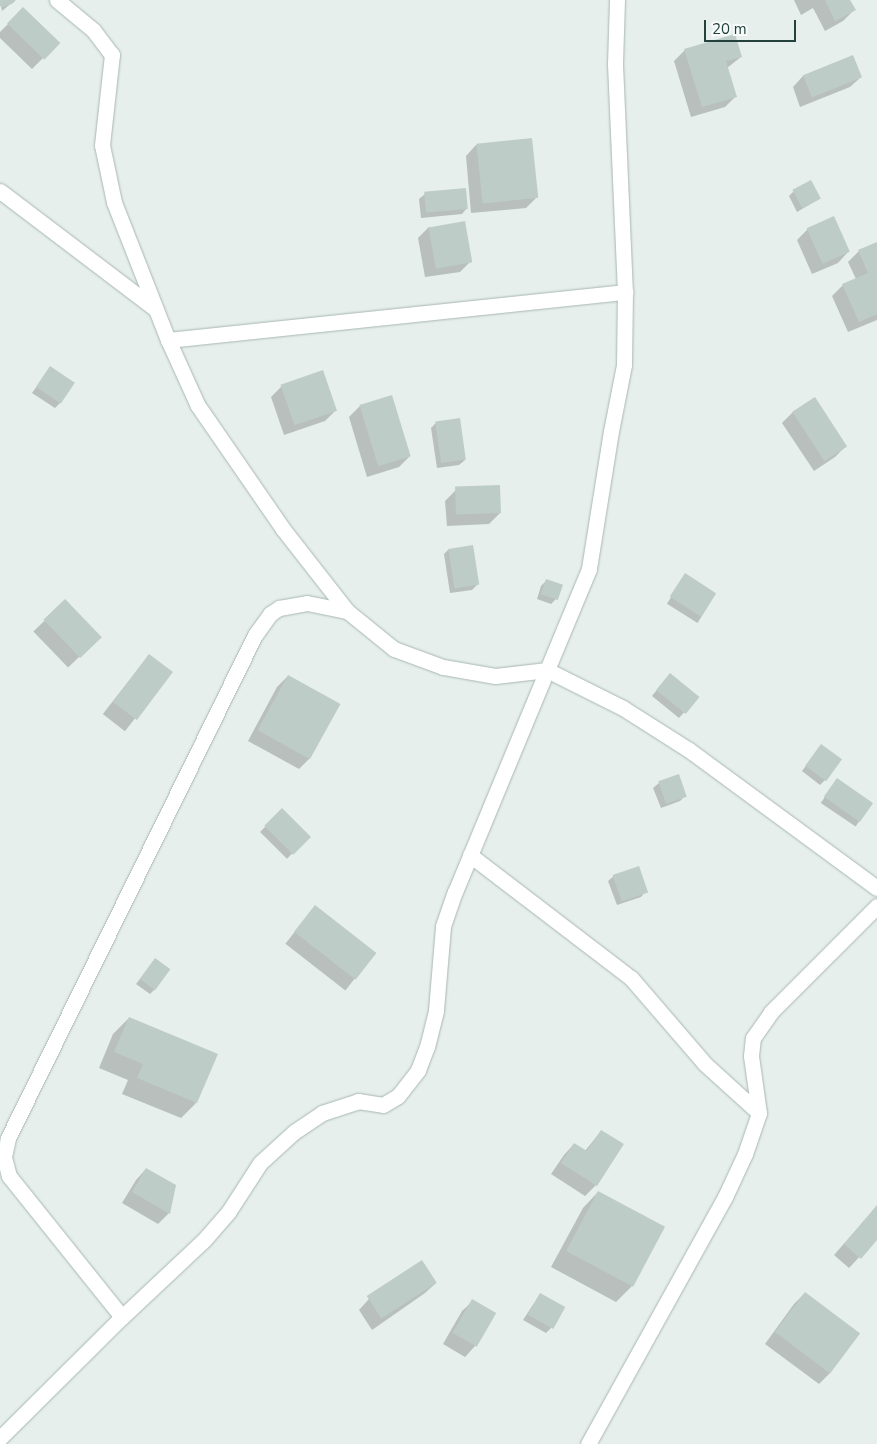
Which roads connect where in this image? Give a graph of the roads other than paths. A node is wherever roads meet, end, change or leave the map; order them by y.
1 (56, 0) edge
2 (617, 0) edge
3 (0, 191) edge
4 (625, 292) junction
5 (155, 309) junction
6 (168, 340) junction
7 (347, 611) junction
8 (547, 670) junction
9 (470, 855) junction
10 (877, 888) edge
11 (877, 906) edge
12 (759, 1113) junction
13 (122, 1317) junction
14 (0, 1438) edge
15 (588, 1444) edge

1 - 5 street
2 - 4 street
3 - 5 street
4 - 6 street
4 - 8 street
5 - 6 street
6 - 7 street
7 - 8 street
7 - 13 street
8 - 9 street
8 - 10 street
9 - 12 street
9 - 13 street
11 - 12 street
12 - 15 street
13 - 14 street

